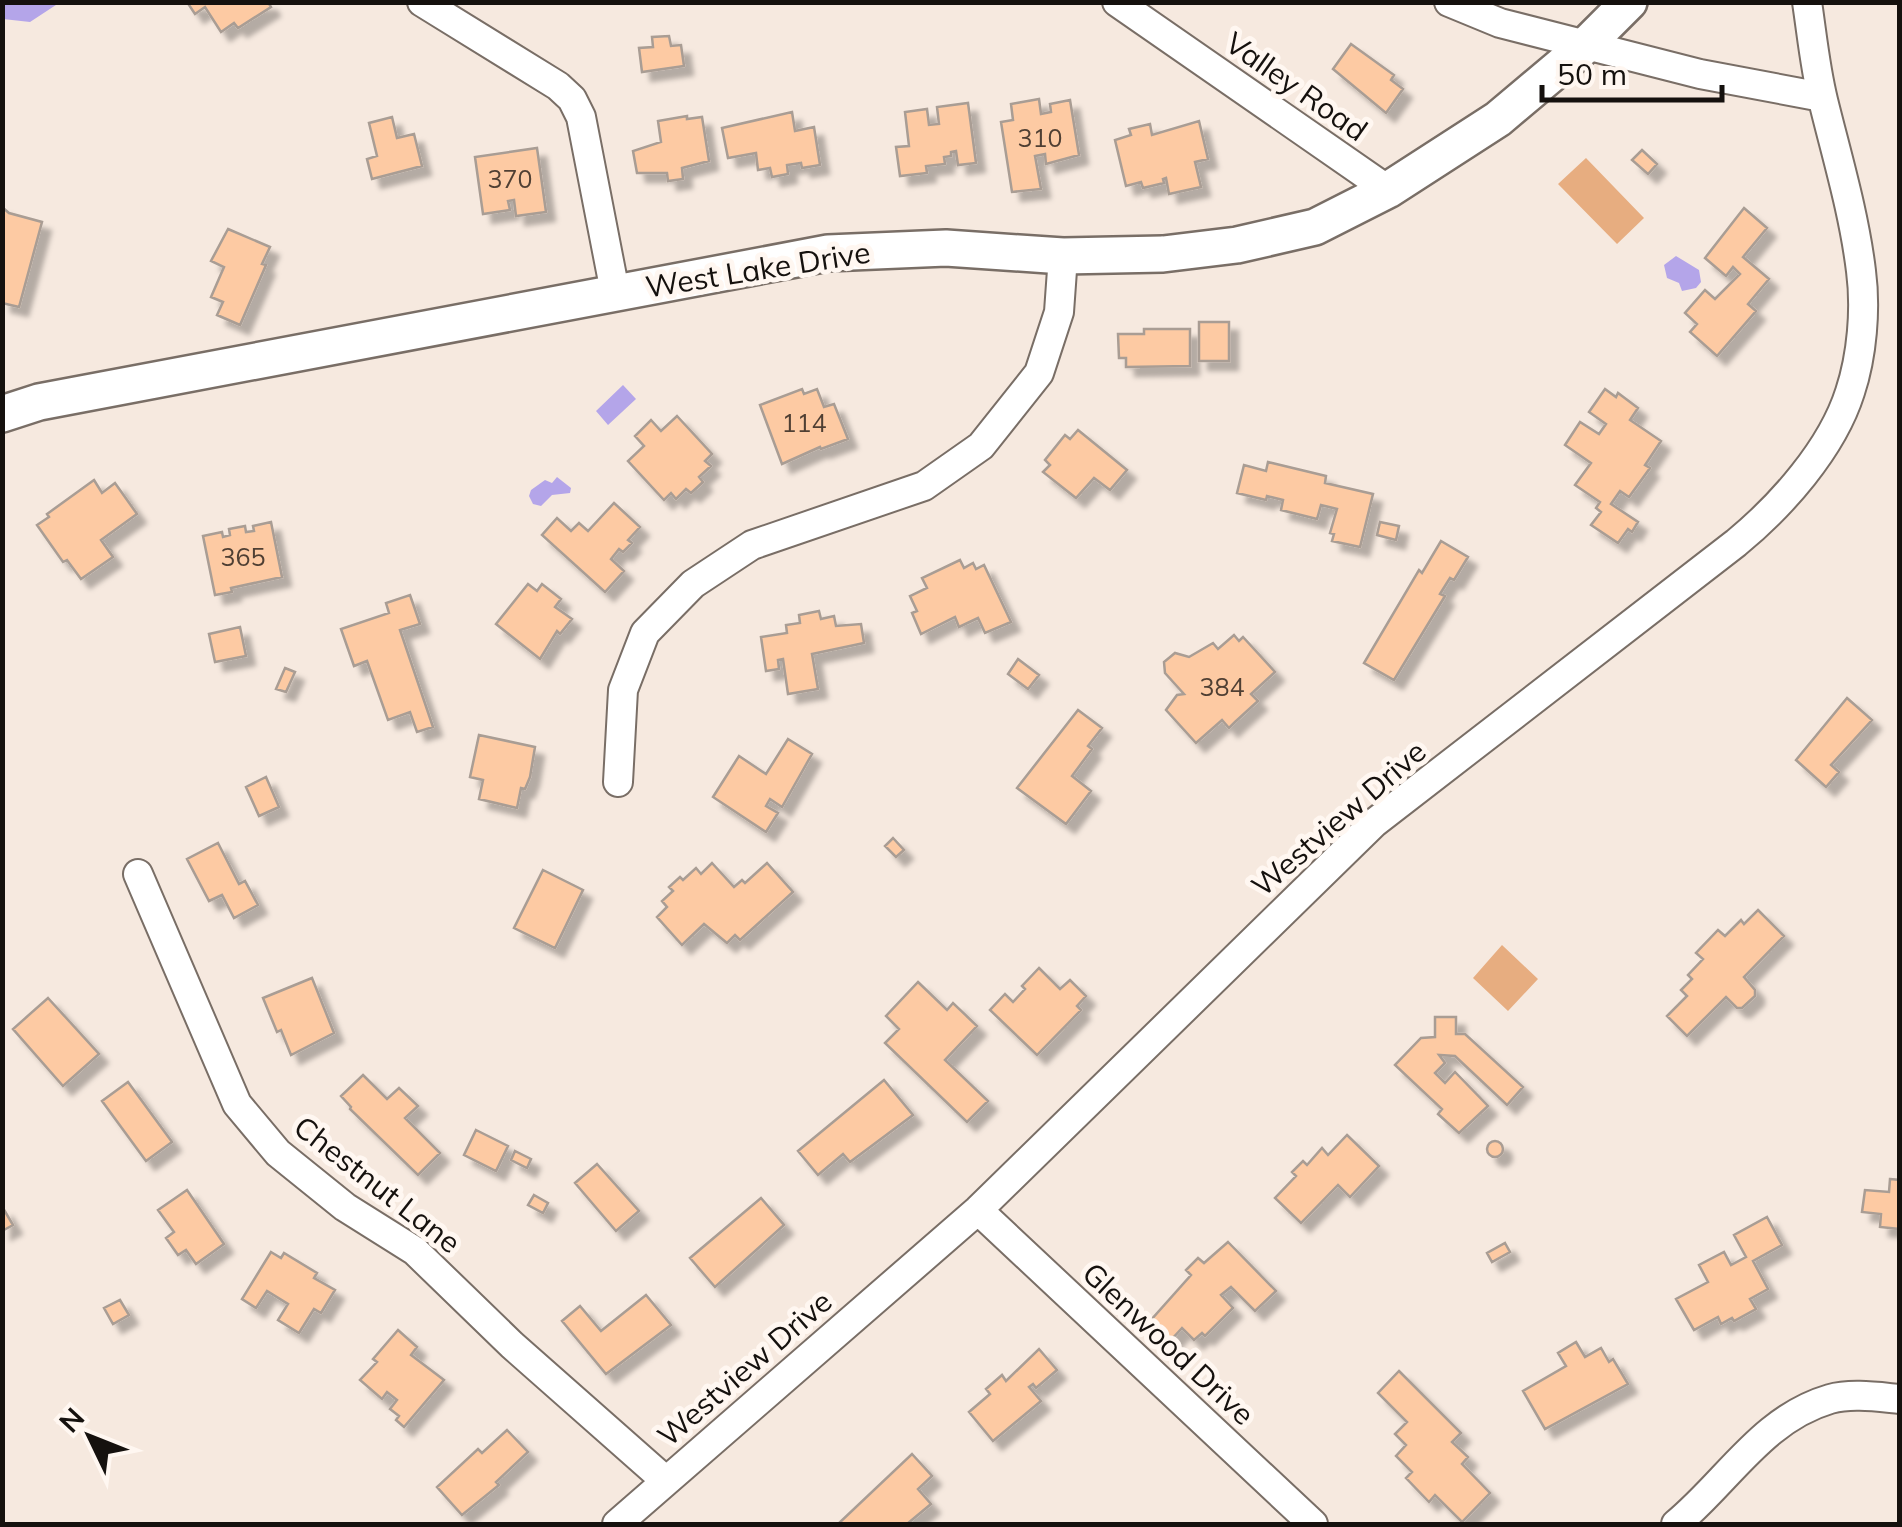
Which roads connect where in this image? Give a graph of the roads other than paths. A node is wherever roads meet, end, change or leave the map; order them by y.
1 (422, 2) edge
2 (1117, 2) edge
3 (1449, 2) edge
4 (1628, 2) edge
5 (1807, 2) edge
6 (1586, 45) junction
7 (1822, 97) junction
8 (1388, 190) junction
9 (1063, 256) junction
10 (614, 292) junction
11 (2, 414) edge
12 (618, 782) dead end
13 (138, 874) dead end
14 (978, 1210) junction
15 (1900, 1399) edge
16 (666, 1481) junction
17 (617, 1524) edge
18 (1313, 1524) edge
19 (1676, 1524) edge

1 - 10 street
2 - 8 street, Valley Road
3 - 6 street
4 - 6 main road, West Lake Drive
5 - 7 street, Westview Drive
6 - 7 street
6 - 8 main road, West Lake Drive
7 - 14 street, Westview Drive
8 - 9 main road, West Lake Drive
9 - 10 main road, West Lake Drive
9 - 12 street
10 - 11 main road, West Lake Drive
13 - 16 street, Chestnut Lane
14 - 16 street, Westview Drive
14 - 18 street, Glenwood Drive
15 - 19 street
16 - 17 street, Westview Drive

